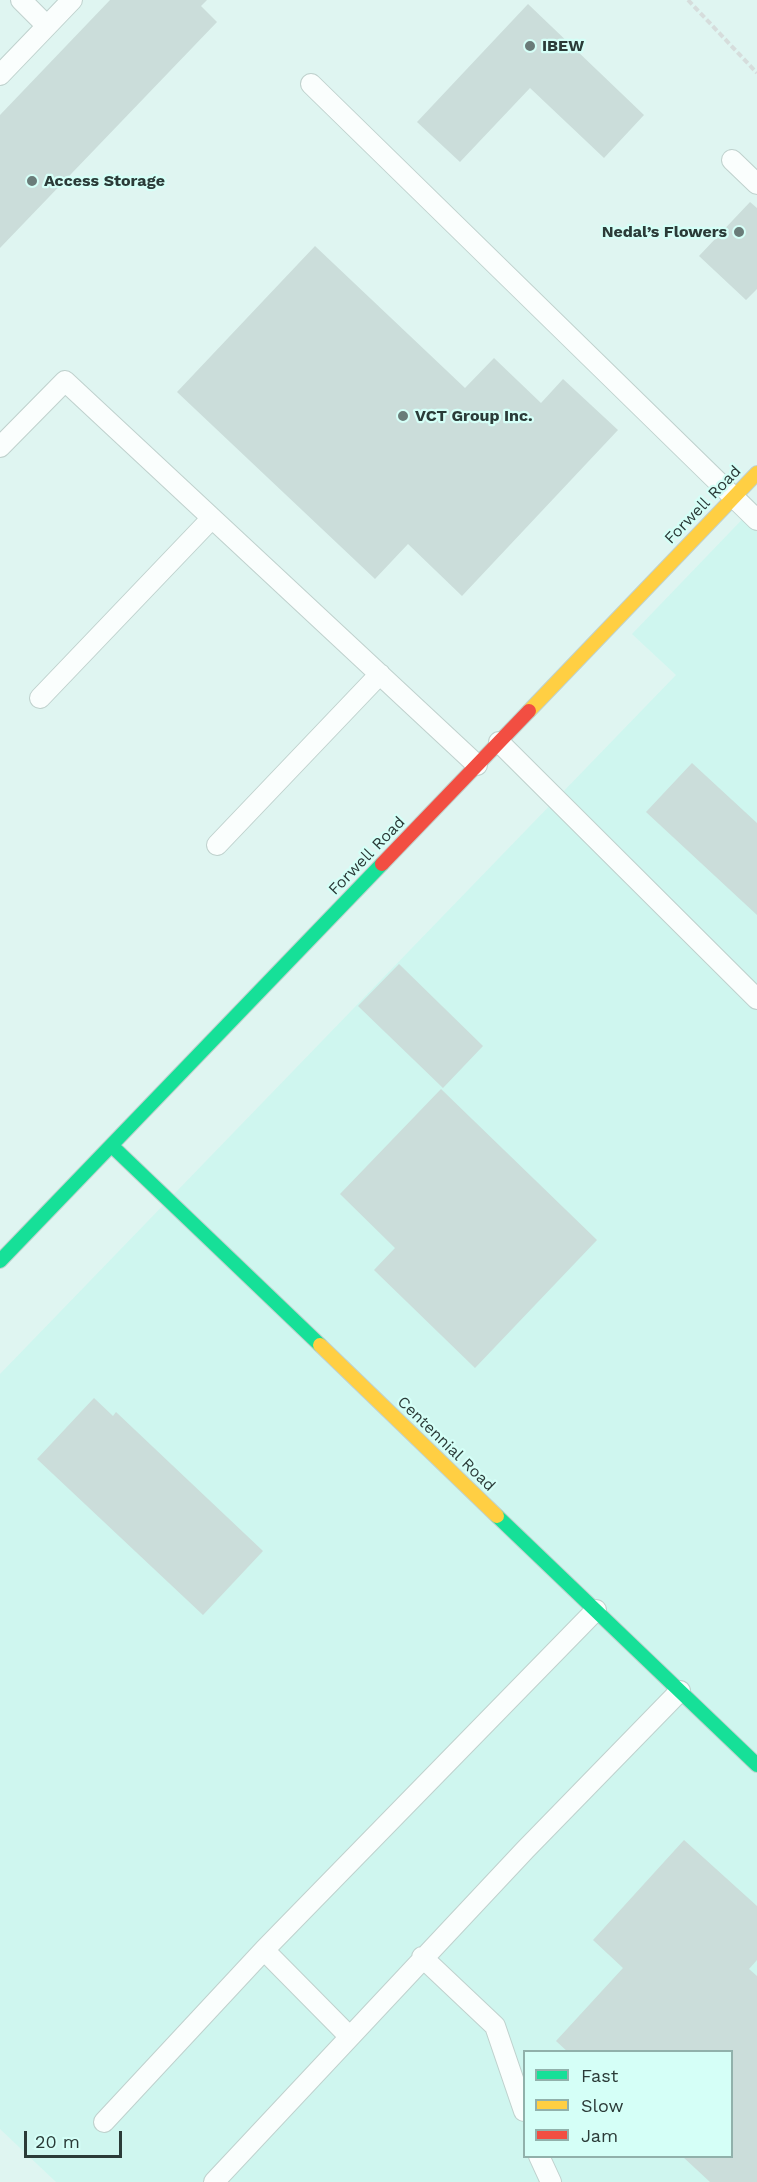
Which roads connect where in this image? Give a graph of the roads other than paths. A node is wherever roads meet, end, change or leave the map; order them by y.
1 (21, 0) edge
2 (72, 0) edge
3 (47, 26) junction
4 (0, 75) edge
5 (311, 84) dead end
6 (732, 160) dead end
7 (757, 184) edge
8 (0, 447) edge
9 (757, 473) edge
10 (733, 498) junction
11 (212, 518) junction
12 (757, 520) edge
13 (380, 674) junction
14 (40, 698) dead end
15 (499, 742) junction
16 (477, 765) junction
17 (217, 844) dead end
18 (757, 999) edge
19 (112, 1146) junction
20 (0, 1261) edge
21 (596, 1610) junction
22 (680, 1691) junction
23 (757, 1765) edge
24 (264, 1950) junction
25 (422, 1958) junction
26 (349, 2036) junction
27 (523, 2105) edge
28 (104, 2122) dead end
29 (539, 2158) edge
30 (214, 2182) edge
31 (551, 2182) edge

1 - 3 lane
2 - 3 lane
3 - 4 lane
5 - 10 lane
6 - 7 lane
8 - 11 lane
9 - 10 street, Forwell Road
10 - 12 lane
10 - 15 street, Forwell Road
11 - 13 lane
11 - 14 lane
13 - 16 lane
13 - 17 lane
15 - 16 street, Forwell Road
15 - 18 lane
16 - 19 street, Forwell Road
19 - 20 street, Forwell Road
19 - 21 street, Centennial Road
21 - 22 street, Centennial Road
21 - 24 lane
22 - 23 street, Centennial Road
22 - 25 lane
24 - 26 lane
24 - 28 lane
25 - 26 lane
25 - 27 lane
26 - 30 lane
29 - 31 lane

